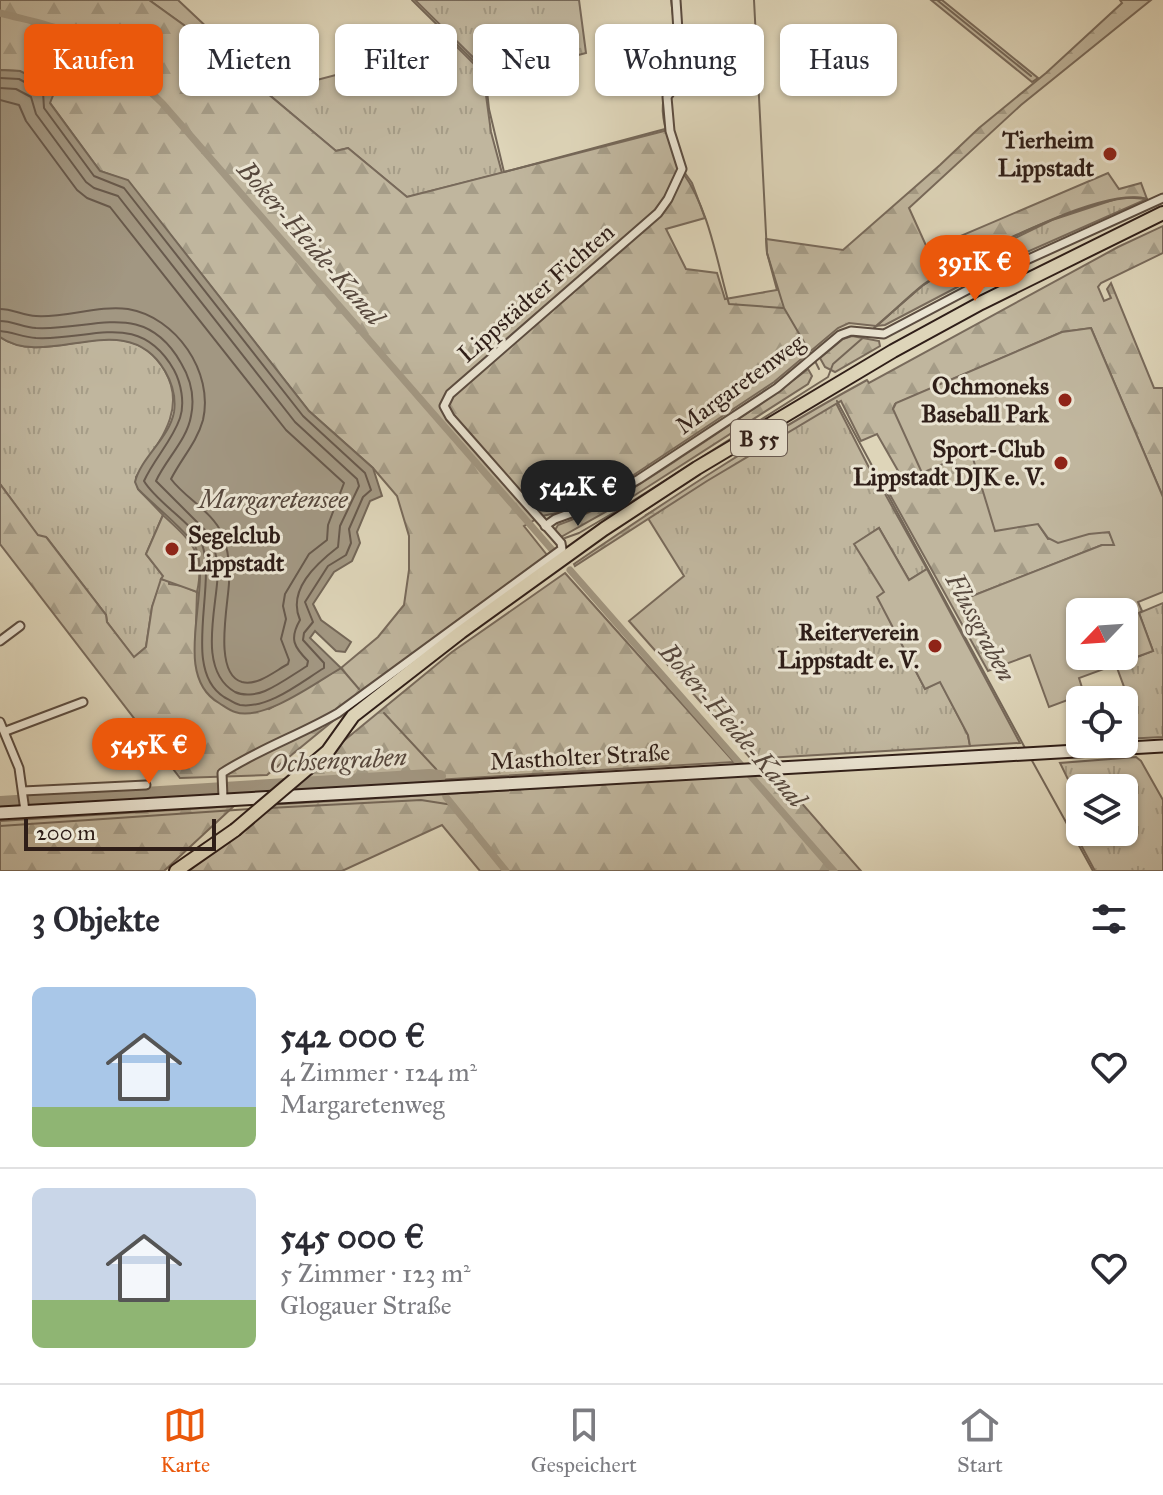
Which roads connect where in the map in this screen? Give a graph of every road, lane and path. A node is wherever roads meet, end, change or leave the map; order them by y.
1 (676, 0) edge
2 (1163, 198) edge
3 (1163, 213) edge
4 (1163, 220) edge
5 (545, 526) junction
6 (20, 626) dead end
7 (0, 641) edge
8 (83, 702) dead end
9 (0, 722) edge
10 (6, 731) junction
11 (1163, 746) edge
12 (309, 770) junction
13 (146, 785) dead end
14 (24, 793) junction
15 (223, 797) junction
16 (25, 809) junction
17 (0, 813) edge
18 (236, 831) junction
19 (176, 871) edge
20 (186, 871) edge

1 - 5 street, Lippstädter Fichten
2 - 5 street, Margaretenweg
3 - 12 main road, B 55
4 - 12 main road, B 55
5 - 15 street
6 - 7 street
8 - 10 street
9 - 10 street
10 - 14 street
11 - 15 street, Mastholter Straße
12 - 18 main road, B 55, bridge
13 - 14 street
14 - 16 street
15 - 16 street, Mastholter Straße
16 - 17 street, Mastholter Straße
18 - 19 main road, B 55
18 - 20 main road, B 55

